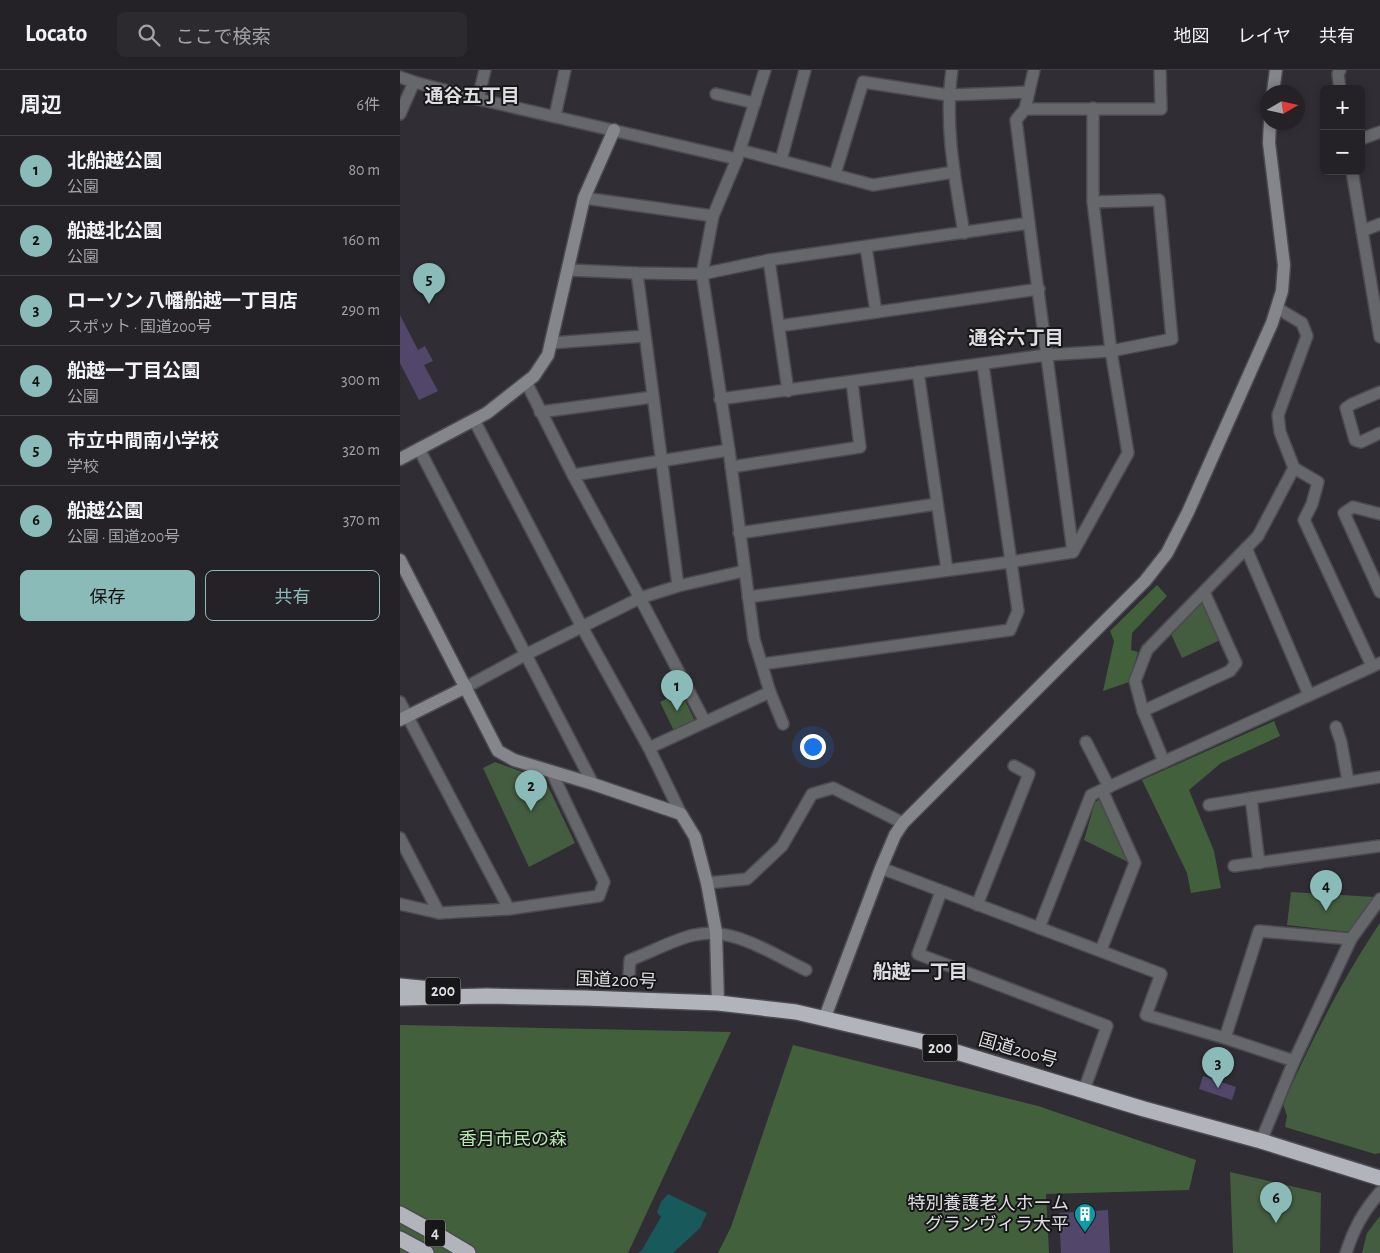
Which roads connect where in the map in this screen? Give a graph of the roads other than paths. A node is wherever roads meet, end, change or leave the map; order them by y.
1 (485, 70) edge
2 (565, 70) edge
3 (765, 70) edge
4 (805, 70) edge
5 (952, 70) edge
6 (1034, 70) edge
7 (1160, 70) edge
8 (1276, 70) edge
9 (1340, 70) edge
10 (408, 77) edge
11 (1274, 85) edge
12 (1339, 85) edge
13 (1029, 92) junction
14 (716, 94) dead end
15 (948, 95) junction
16 (478, 99) junction
17 (755, 103) junction
18 (1025, 108) junction
19 (1093, 108) junction
20 (400, 114) edge
21 (555, 116) junction
22 (614, 130) junction
23 (1270, 130) edge
24 (1380, 132) edge
25 (1365, 138) edge
26 (739, 154) junction
27 (781, 160) junction
28 (954, 172) junction
29 (835, 174) junction
30 (1353, 175) edge
31 (584, 198) junction
32 (1093, 202) junction
33 (713, 216) junction
34 (1029, 223) junction
35 (1380, 224) edge
36 (1362, 231) junction
37 (964, 234) junction
38 (866, 247) junction
39 (769, 260) junction
40 (568, 270) junction
41 (637, 273) junction
42 (702, 274) junction
43 (1039, 289) junction
44 (1277, 308) junction
45 (1378, 311) edge
46 (876, 312) junction
47 (779, 326) junction
48 (645, 336) junction
49 (1380, 336) edge
50 (551, 344) junction
51 (1111, 351) junction
52 (1046, 355) junction
53 (983, 365) junction
54 (918, 372) junction
55 (526, 382) junction
56 (852, 382) junction
57 (788, 391) junction
58 (1380, 392) edge
59 (653, 397) junction
60 (720, 399) junction
61 (540, 412) junction
62 (474, 420) junction
63 (1380, 434) edge
64 (419, 449) junction
65 (728, 450) junction
66 (400, 459) edge
67 (661, 460) junction
68 (731, 467) junction
69 (1294, 468) junction
70 (573, 475) junction
71 (937, 504) junction
72 (1380, 514) edge
73 (739, 533) junction
74 (1246, 548) junction
75 (1073, 552) junction
76 (400, 560) edge
77 (1010, 562) junction
78 (948, 570) junction
79 (744, 571) junction
80 (678, 586) junction
81 (1204, 592) junction
82 (1380, 592) edge
83 (748, 597) junction
84 (640, 598) junction
85 (582, 627) junction
86 (525, 655) junction
87 (762, 664) junction
88 (1376, 664) edge
89 (466, 687) junction
90 (770, 692) junction
91 (1309, 695) junction
92 (400, 702) edge
93 (1143, 711) junction
94 (404, 719) edge
95 (705, 722) junction
96 (783, 724) dead end
97 (1336, 728) dead end
98 (1086, 742) dead end
99 (649, 748) junction
100 (1164, 762) junction
101 (1014, 766) dead end
102 (551, 771) junction
103 (1380, 777) edge
104 (1348, 781) junction
105 (593, 784) junction
106 (1105, 788) junction
107 (1251, 798) junction
108 (1209, 805) dead end
109 (681, 814) junction
110 (903, 823) junction
111 (400, 838) edge
112 (1380, 846) edge
113 (1259, 863) junction
114 (1234, 866) dead end
115 (881, 868) junction
116 (707, 883) junction
117 (941, 892) junction
118 (1380, 899) edge
119 (400, 904) edge
120 (977, 905) junction
121 (509, 909) junction
122 (438, 913) junction
123 (1039, 928) junction
124 (716, 932) junction
125 (1351, 939) junction
126 (1100, 950) junction
127 (806, 970) dead end
128 (629, 975) dead end
129 (400, 986) edge
130 (487, 996) junction
131 (400, 998) edge
132 (718, 1003) junction
133 (825, 1018) junction
134 (1225, 1038) junction
135 (1294, 1061) junction
136 (1084, 1090) junction
137 (1261, 1141) junction
138 (1380, 1178) edge
139 (1380, 1192) edge
140 (400, 1214) edge
141 (400, 1239) edge
142 (426, 1253) edge
143 (468, 1253) edge
144 (1346, 1253) edge

1 - 16 street
2 - 21 street
3 - 17 street
4 - 27 street
5 - 15 street
6 - 13 street
7 - 19 street
8 - 11 street
9 - 12 street
10 - 16 street
10 - 20 street
13 - 15 street
13 - 18 street
14 - 17 street
15 - 28 street
15 - 29 street
16 - 21 street
17 - 26 street
18 - 19 street
18 - 34 street
19 - 32 street
21 - 22 street
22 - 26 street
22 - 31 street
23 - 44 street
24 - 25 street
26 - 27 street
26 - 33 street
27 - 29 street
28 - 29 street
28 - 37 street
30 - 36 street
31 - 33 street
31 - 40 street
32 - 51 street
32 - 51 street
33 - 42 street
34 - 37 street
34 - 43 street
35 - 36 street
36 - 45 street
37 - 38 street
38 - 39 street
38 - 46 street
39 - 42 street
39 - 47 street
40 - 41 street
40 - 50 street
41 - 42 street
41 - 48 street
42 - 60 street
43 - 46 street
43 - 52 street
44 - 69 street
44 - 110 street
45 - 49 street
46 - 47 street
47 - 57 street
48 - 50 street
48 - 59 street
50 - 55 street
51 - 52 street
51 - 75 street
52 - 53 street
52 - 75 street
53 - 54 street
53 - 77 street
54 - 56 street
54 - 71 street
55 - 61 street
55 - 62 street
56 - 57 street
56 - 68 street
57 - 60 street
58 - 63 street
59 - 61 street
59 - 67 street
60 - 65 street
61 - 70 street
62 - 64 street
62 - 85 street
64 - 66 street
64 - 86 street
65 - 67 street
65 - 68 street
67 - 70 street
67 - 80 street
68 - 73 street
69 - 74 street
69 - 88 street
70 - 84 street
71 - 73 street
71 - 78 street
72 - 82 street
73 - 79 street
74 - 81 street
74 - 91 street
75 - 77 street
76 - 89 street
77 - 78 street
77 - 87 street
78 - 83 street
79 - 80 street
79 - 83 street
80 - 84 street
81 - 93 street
81 - 93 street
83 - 87 street
84 - 85 street
84 - 95 street
85 - 86 street
85 - 99 street
86 - 89 street
86 - 105 street
87 - 90 street
88 - 91 street
89 - 94 street
89 - 102 street
90 - 95 street
90 - 96 street
91 - 100 street
92 - 94 street
93 - 100 street
94 - 121 street
95 - 99 street
97 - 104 street
98 - 106 street
99 - 109 street
100 - 106 street
101 - 120 street
102 - 105 street
102 - 121 street
103 - 104 street
104 - 107 street
105 - 109 street
106 - 123 street
106 - 126 street
107 - 108 street
107 - 113 street
109 - 116 street
110 - 115 street
110 - 116 street
111 - 122 street
112 - 113 street
113 - 114 street
115 - 117 street
115 - 133 street
116 - 124 street
117 - 120 street
117 - 136 street
118 - 125 street
119 - 122 street
120 - 123 street
121 - 122 street
123 - 126 street
124 - 127 street
124 - 128 street
124 - 132 street
125 - 134 street
125 - 135 street
126 - 134 street
129 - 130 highway, 国道200号 / 200
130 - 131 highway, 国道200号 / 200
130 - 132 highway, 国道200号 / 200
132 - 133 highway, 国道200号 / 200
133 - 136 highway, 国道200号 / 200
134 - 135 street
135 - 137 street
136 - 137 highway, 国道200号 / 200
137 - 138 highway, 国道200号 / 200
139 - 144 street
140 - 143 highway, 4
141 - 142 highway, 4

